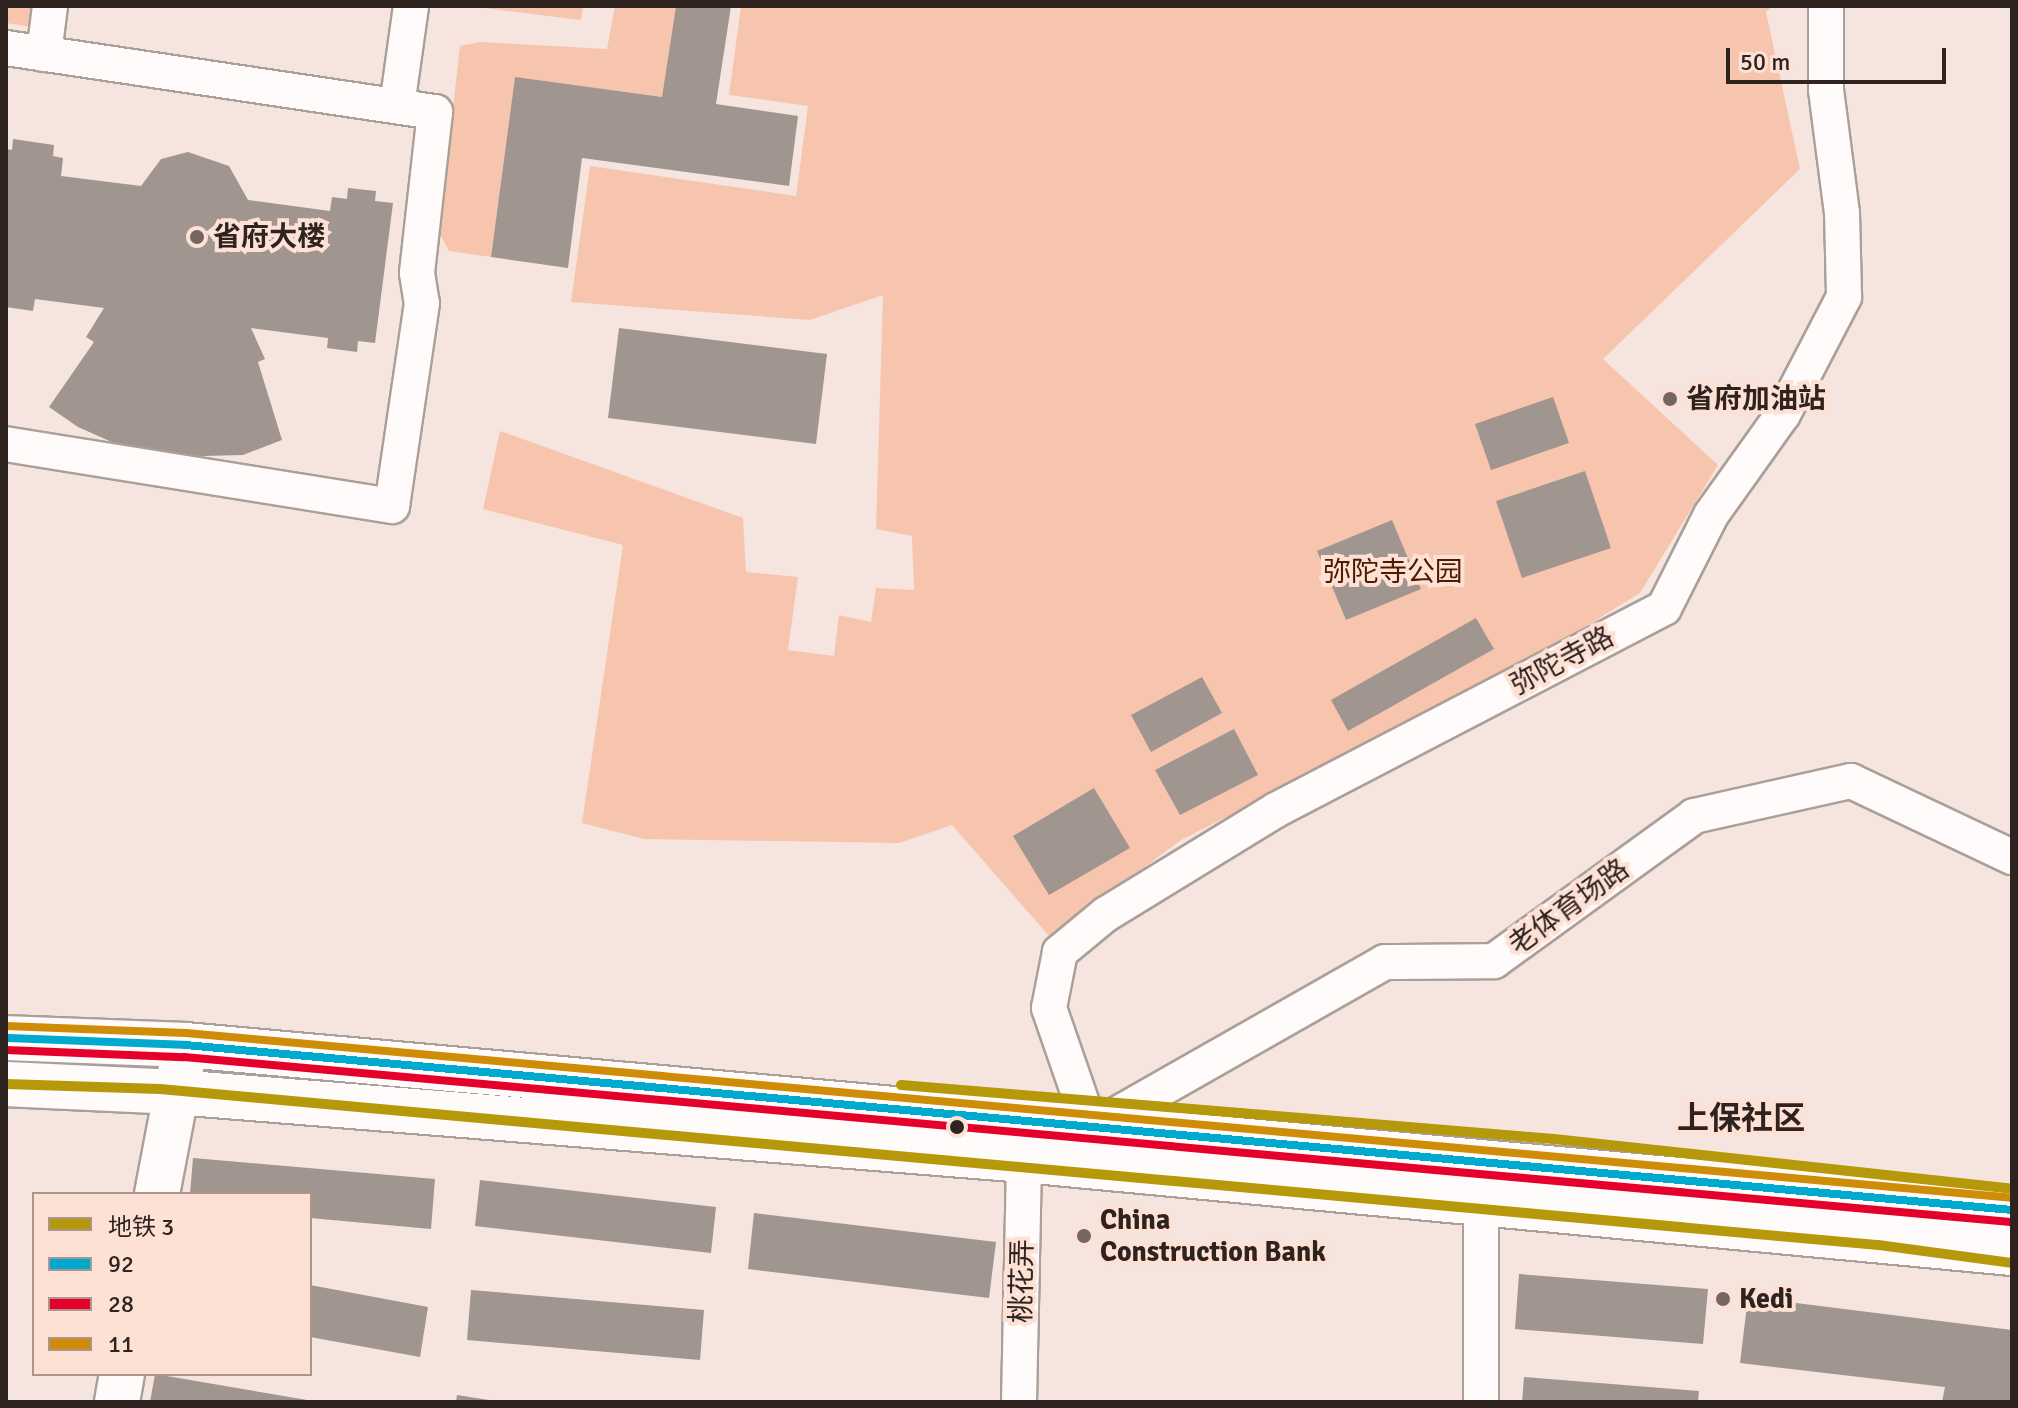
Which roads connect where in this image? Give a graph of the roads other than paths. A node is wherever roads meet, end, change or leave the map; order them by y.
1 (50, 6) edge
2 (411, 6) edge
3 (1826, 6) edge
4 (6, 48) edge
5 (44, 54) junction
6 (397, 106) junction
7 (6, 444) edge
8 (2012, 857) edge
9 (6, 1038) edge
10 (185, 1045) junction
11 (6, 1084) edge
12 (176, 1092) junction
13 (1091, 1129) junction
14 (1024, 1160) junction
15 (157, 1192) edge
16 (1481, 1202) junction
17 (2012, 1210) edge
18 (2012, 1253) edge
19 (122, 1376) edge
20 (117, 1402) edge
21 (1019, 1402) edge
22 (1481, 1402) edge

1 - 5 street
2 - 6 street
3 - 13 street, 弥陀寺路
4 - 5 street
5 - 6 street
6 - 7 street
8 - 13 street, 老体育场路
9 - 10 main road
10 - 12 main road
10 - 13 main road
11 - 12 main road
12 - 14 main road
12 - 15 main road
13 - 17 main road
14 - 16 main road
14 - 21 street, 桃花弄
16 - 18 main road
16 - 22 street
19 - 20 main road

